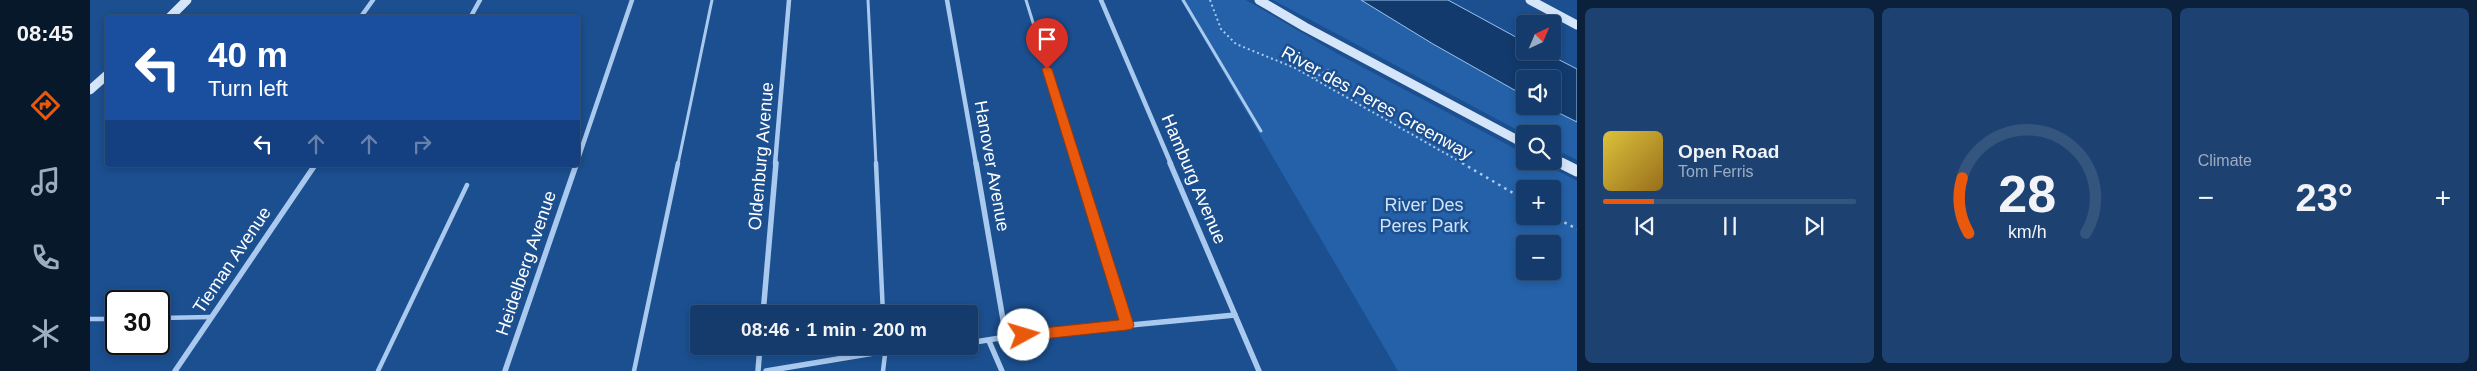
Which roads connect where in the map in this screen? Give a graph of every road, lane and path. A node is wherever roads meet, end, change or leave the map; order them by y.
1 (188, 0) edge
2 (373, 0) edge
3 (480, 0) edge
4 (632, 0) edge
5 (712, 0) edge
6 (789, 0) edge
7 (868, 0) edge
8 (947, 0) edge
9 (1026, 0) edge
10 (1101, 0) edge
11 (1183, 0) edge
12 (1210, 0) edge
13 (1259, 0) edge
14 (1530, 0) edge
15 (171, 15) edge
16 (362, 15) edge
17 (472, 15) edge
18 (1577, 25) edge
19 (1330, 69) dead end
20 (105, 76) edge
21 (1313, 78) junction
22 (94, 83) edge
23 (90, 90) edge
24 (1261, 131) dead end
25 (1516, 139) edge
26 (580, 153) edge
27 (1561, 163) edge
28 (314, 167) edge
29 (575, 167) edge
30 (1577, 171) edge
31 (467, 185) dead end
32 (1516, 195) edge
33 (1561, 221) edge
34 (1577, 229) edge
35 (764, 305) edge
36 (883, 305) edge
37 (1236, 315) junction
38 (211, 317) junction
39 (170, 318) edge
40 (90, 319) edge
41 (105, 319) edge
42 (1127, 325) junction
43 (1006, 337) junction
44 (989, 341) junction
45 (978, 342) edge
46 (759, 355) edge
47 (853, 355) edge
48 (885, 355) edge
49 (175, 371) edge
50 (378, 371) edge
51 (505, 371) edge
52 (634, 371) edge
53 (758, 371) edge
54 (766, 371) edge
55 (882, 371) edge
56 (1002, 371) edge
57 (1259, 371) edge

1 - 15 main road
2 - 16 street
3 - 17 street
4 - 26 street
5 - 52 lane
6 - 35 street, Oldenburg Avenue
7 - 36 lane
8 - 43 street, Hanover Avenue
9 - 42 lane
10 - 37 street, Hamburg Avenue
11 - 24 lane
12 - 21 path, River des Peres Greenway
13 - 25 main road
14 - 18 main road
19 - 21 path
20 - 22 main road
21 - 32 path, River des Peres Greenway
22 - 23 main road
27 - 30 main road
28 - 38 street, Tieman Avenue
29 - 51 street, Heidelberg Avenue
31 - 50 lane
33 - 34 path
37 - 42 street
37 - 57 street, Hamburg Avenue
38 - 39 lane
38 - 49 street, Tieman Avenue
40 - 41 lane
42 - 43 street
43 - 44 street
44 - 45 street
44 - 56 street
46 - 53 street
47 - 54 street
48 - 55 lane

